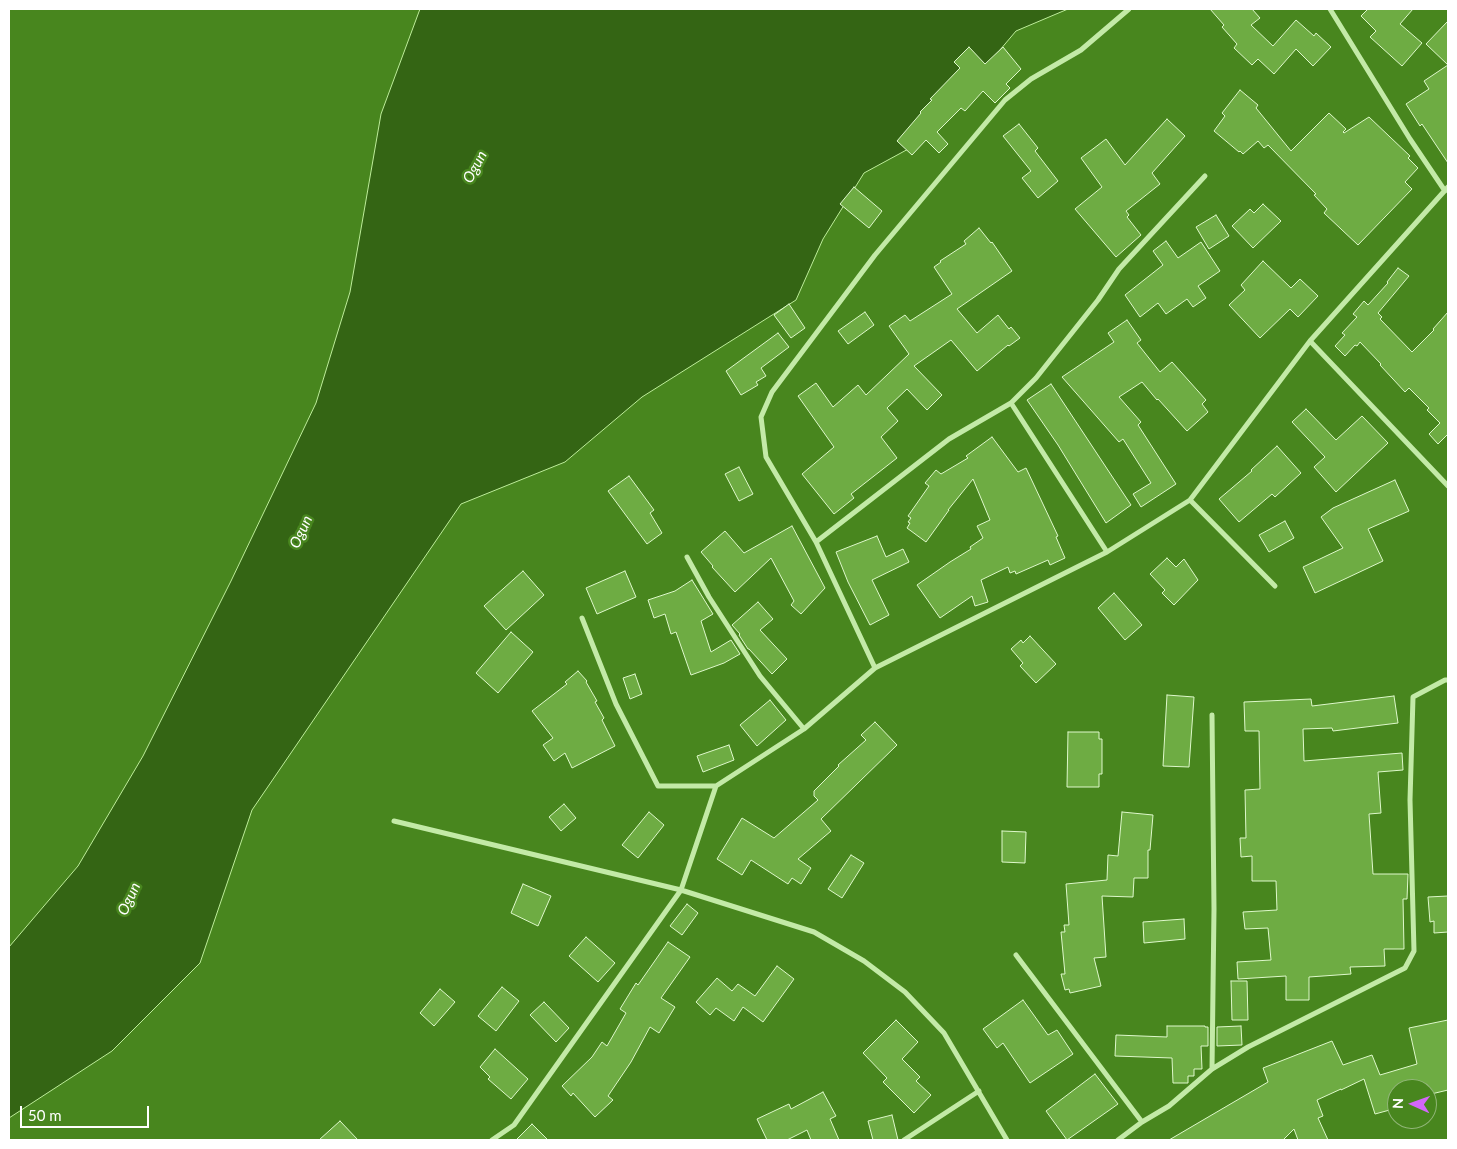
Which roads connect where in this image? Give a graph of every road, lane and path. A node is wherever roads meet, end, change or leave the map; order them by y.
1 (1129, 9) edge
2 (1330, 9) edge
3 (1205, 176) dead end
4 (1447, 189) edge
5 (1310, 342) junction
6 (1011, 403) junction
7 (1448, 486) edge
8 (1190, 500) junction
9 (816, 542) junction
10 (1107, 552) junction
11 (687, 557) dead end
12 (1275, 586) dead end
13 (582, 618) dead end
14 (875, 668) junction
15 (1448, 680) edge
16 (1212, 715) dead end
17 (804, 729) junction
18 (716, 786) junction
19 (394, 821) dead end
20 (681, 890) junction
21 (1016, 955) dead end
22 (1212, 1069) junction
23 (979, 1091) junction
24 (1142, 1122) junction
25 (492, 1140) edge
26 (904, 1140) edge
27 (1007, 1140) edge
28 (1118, 1140) edge

1 - 9 street
2 - 4 street
3 - 6 street
4 - 5 street
5 - 7 street
5 - 8 street
6 - 9 street
6 - 10 street
8 - 10 street
8 - 12 street
9 - 14 street
10 - 14 street
11 - 17 street
13 - 18 street
14 - 17 street
15 - 22 street
16 - 22 street
17 - 18 street
18 - 20 street
19 - 20 street
20 - 23 street
20 - 25 street
21 - 24 street
22 - 24 street
23 - 26 street
23 - 27 street
24 - 28 street

